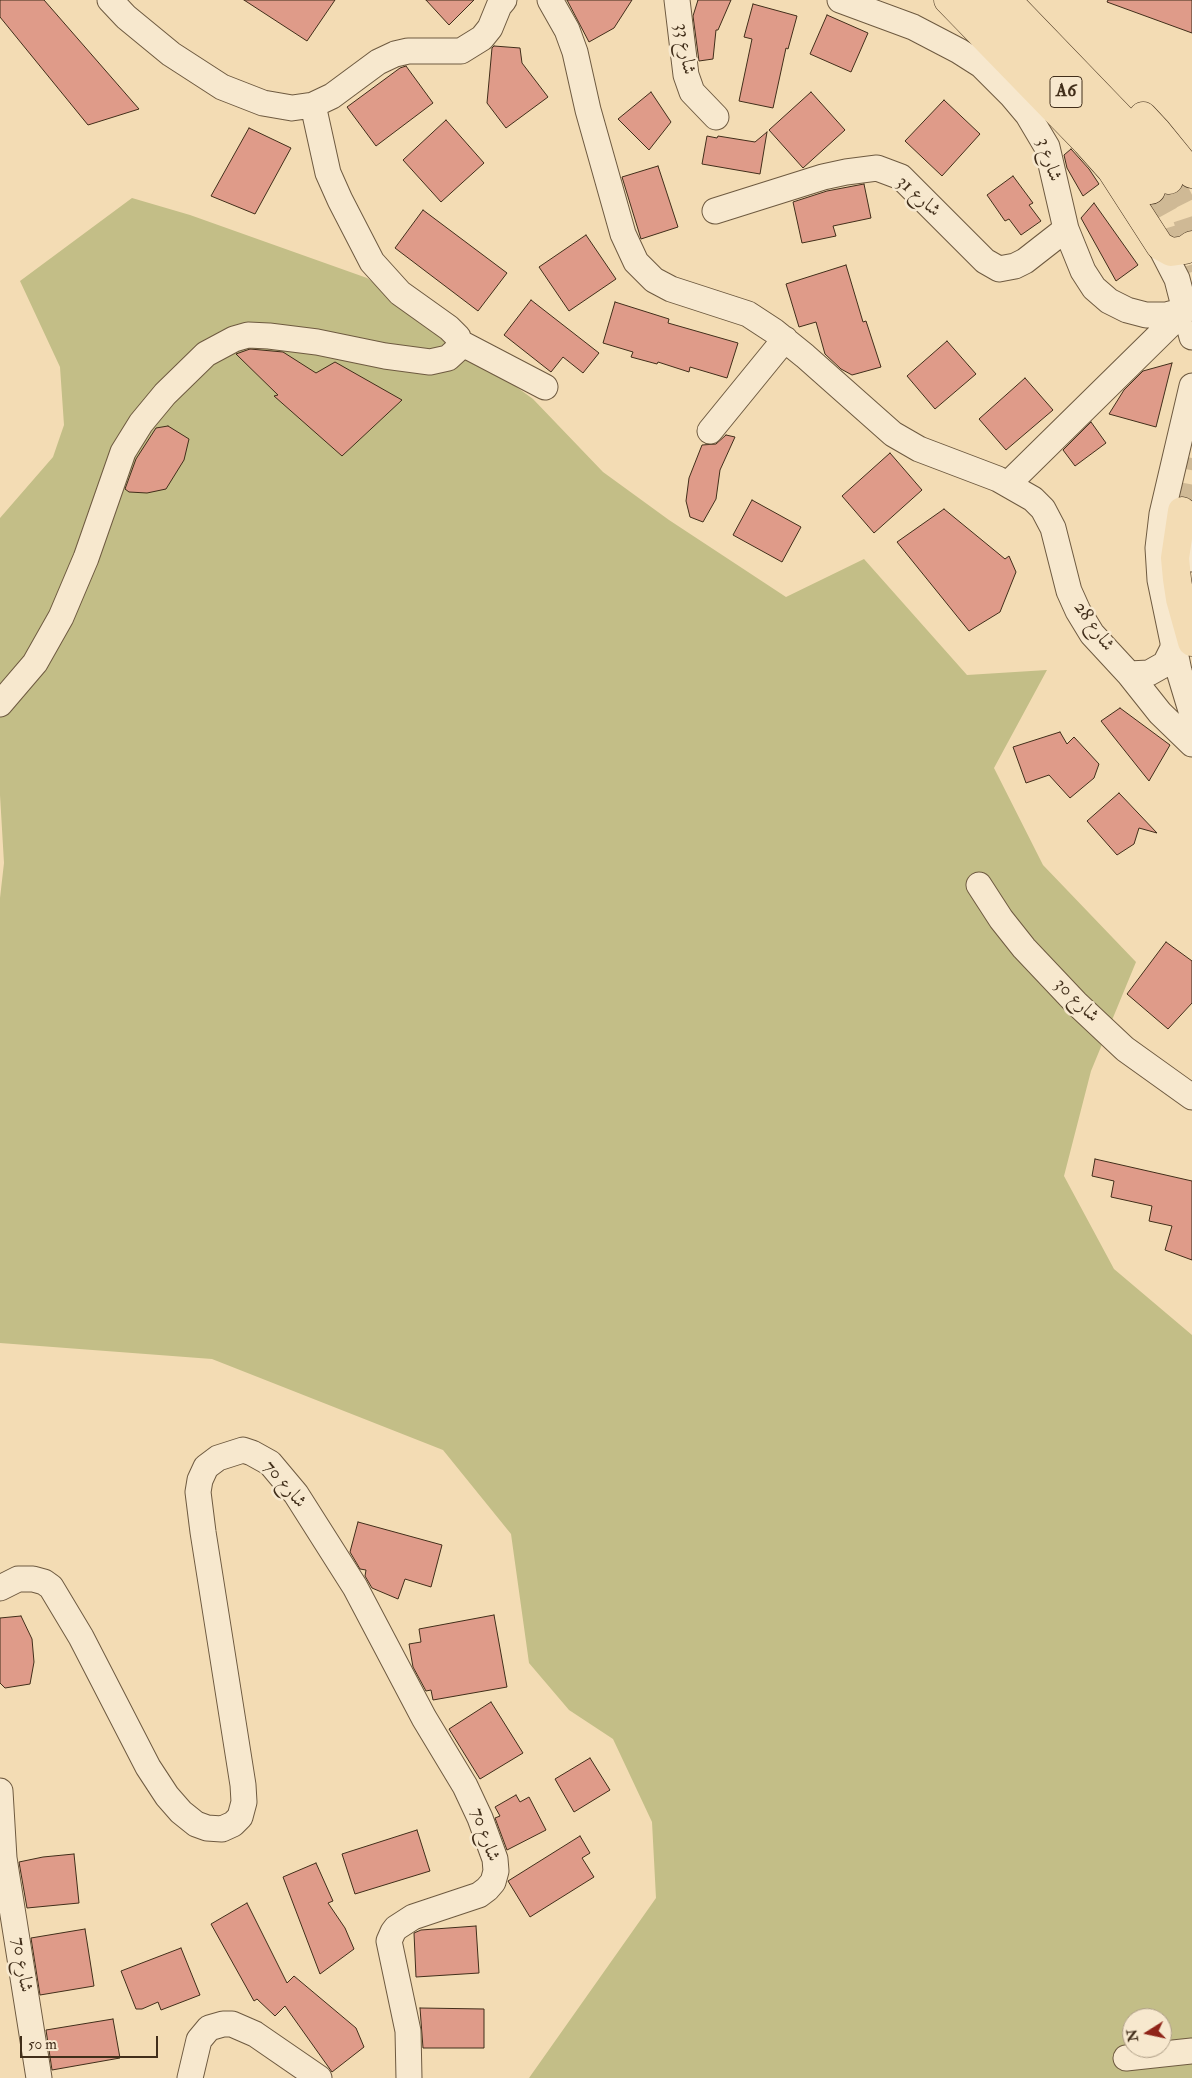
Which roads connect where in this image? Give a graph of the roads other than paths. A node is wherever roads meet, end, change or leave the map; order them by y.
1 (110, 0) edge
2 (504, 0) edge
3 (550, 0) edge
4 (677, 0) edge
5 (840, 0) edge
6 (948, 0) edge
7 (974, 0) edge
8 (1007, 0) edge
9 (1026, 0) edge
10 (313, 105) junction
11 (716, 117) dead end
12 (1171, 182) edge
13 (715, 211) dead end
14 (1066, 229) junction
15 (1160, 246) junction
16 (1192, 246) edge
17 (1184, 275) edge
18 (1189, 309) edge
19 (1192, 337) edge
20 (785, 339) junction
21 (460, 342) junction
22 (545, 386) dead end
23 (1192, 386) edge
24 (710, 431) dead end
25 (1182, 476) edge
26 (1003, 481) junction
27 (1182, 511) tunnel mouth
28 (1192, 539) edge
29 (1192, 559) edge
30 (1182, 641) edge
31 (1129, 674) junction
32 (0, 704) edge
33 (1192, 714) edge
34 (1192, 744) edge
35 (978, 885) dead end
36 (1192, 1098) edge
37 (0, 1588) edge
38 (0, 1791) edge
39 (2, 1858) edge
40 (1192, 2051) edge
41 (1172, 2053) edge
42 (39, 2078) edge
43 (190, 2078) edge
44 (319, 2078) edge
45 (410, 2078) edge

1 - 10 street
2 - 10 street
3 - 20 street, شارع 28
4 - 11 street, شارع 33
5 - 14 street, شارع 3
6 - 15 highway
7 - 12 highway, A6
8 - 12 highway, A6
9 - 12 highway
10 - 21 street
13 - 14 street, شارع 31
14 - 18 street, شارع 3
15 - 16 highway
15 - 17 street
17 - 18 street
18 - 19 street
18 - 26 street
20 - 24 street
20 - 26 street, شارع 28
21 - 22 street
21 - 32 street
23 - 25 street
25 - 30 street
26 - 31 street, شارع 28
27 - 30 highway
28 - 29 street
30 - 31 street
30 - 33 street
31 - 34 street, شارع 28
35 - 36 street, شارع 30
37 - 45 street, شارع 70
38 - 39 street, شارع 70
39 - 42 street, شارع 70
40 - 41 street
43 - 44 street

